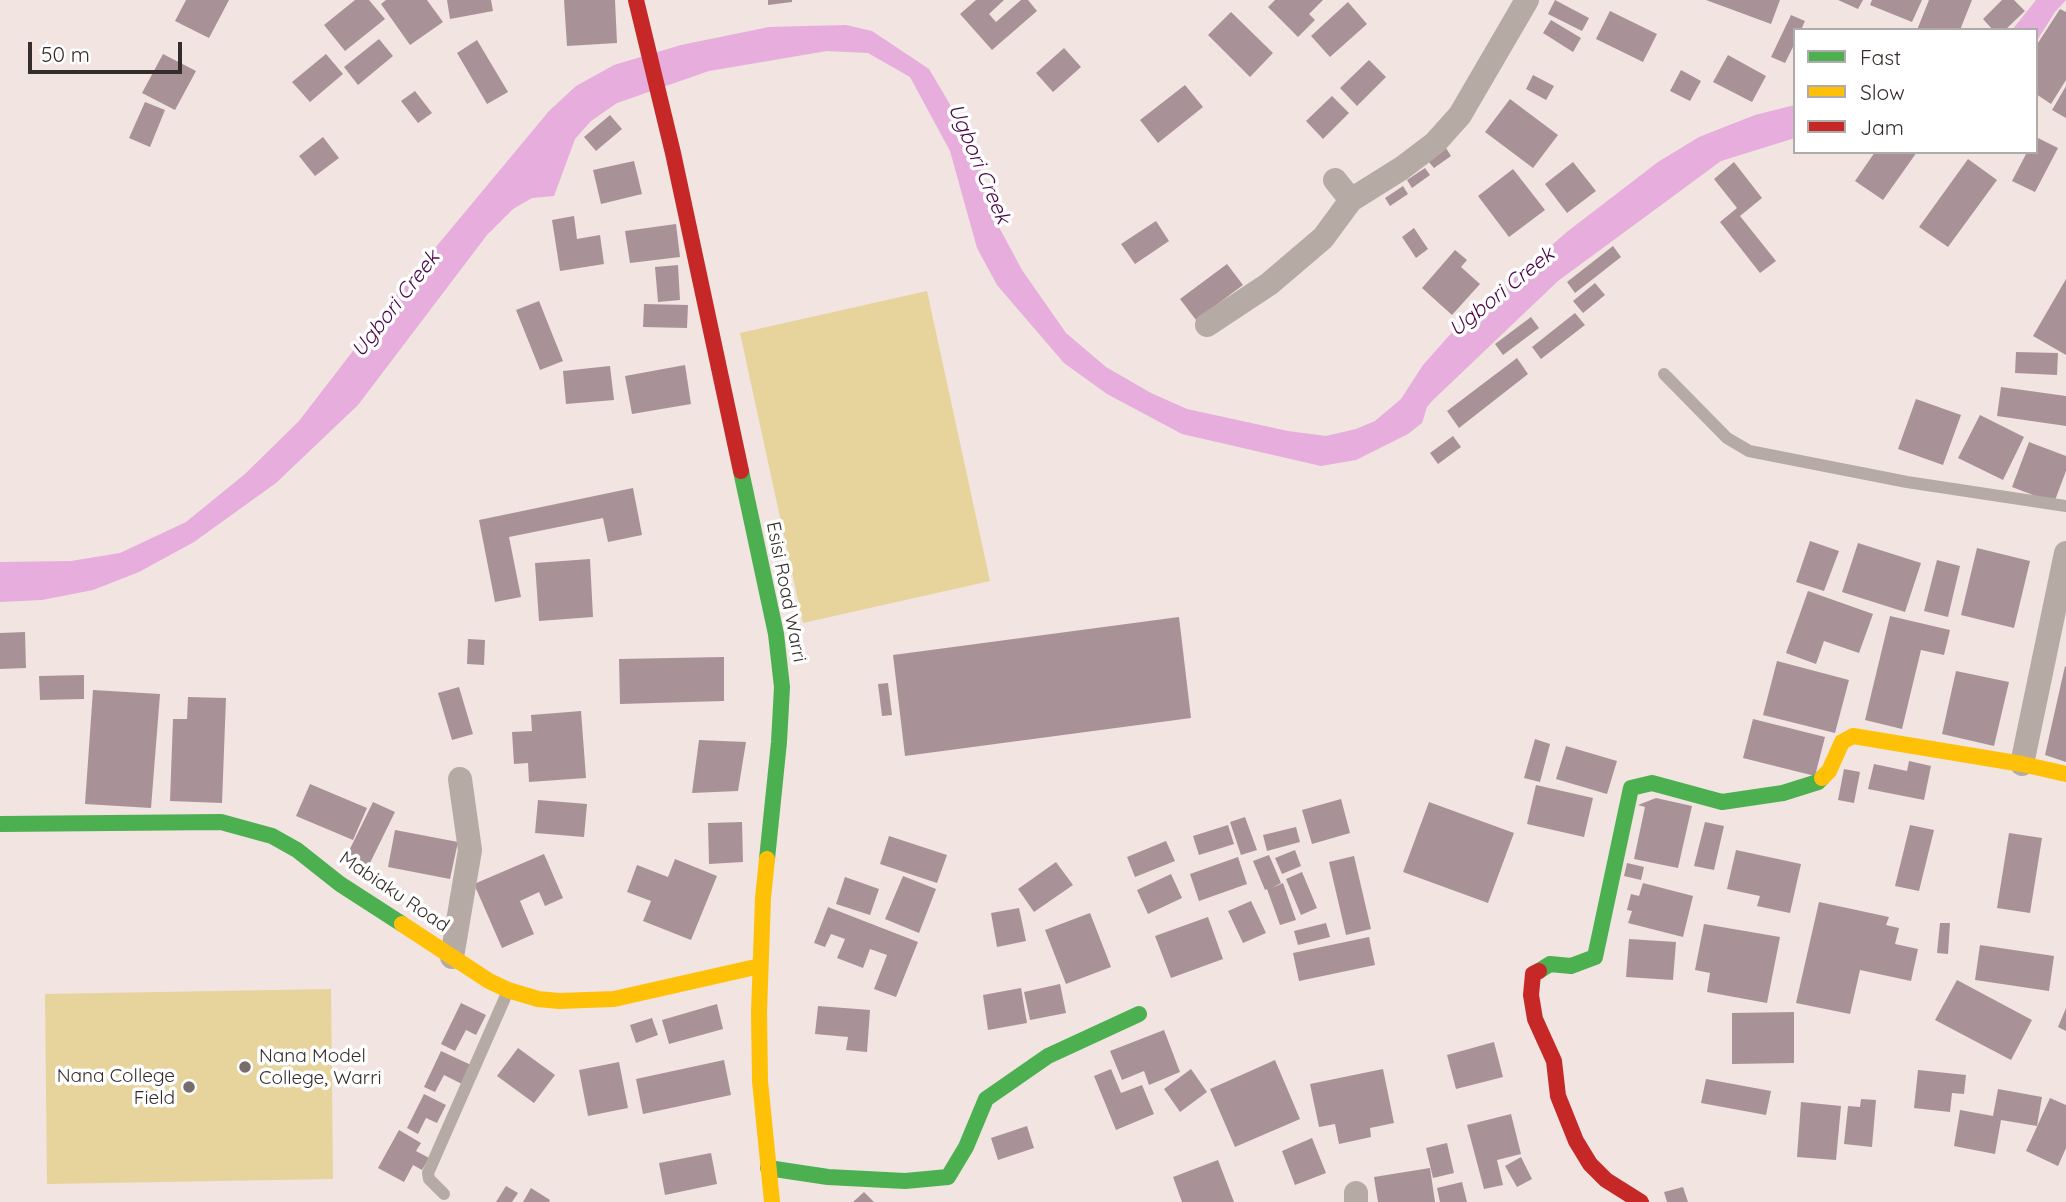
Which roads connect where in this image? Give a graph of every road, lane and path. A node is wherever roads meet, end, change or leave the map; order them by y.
1 (636, 0) edge
2 (1527, 0) edge
3 (1335, 180) dead end
4 (1351, 200) junction
5 (1207, 325) dead end
6 (1664, 374) dead end
7 (2066, 506) edge
8 (2066, 553) edge
9 (2022, 764) junction
10 (2066, 774) edge
11 (460, 779) dead end
12 (0, 824) edge
13 (452, 957) junction
14 (760, 966) junction
15 (508, 990) junction
16 (1139, 1014) dead end
17 (768, 1168) junction
18 (444, 1194) dead end
19 (772, 1202) edge
20 (1642, 1202) edge

1 - 14 street, Esisi Road Warri
2 - 4 street
3 - 4 street
4 - 5 street
6 - 7 lane
8 - 9 street
9 - 10 street
9 - 20 street
11 - 13 street
12 - 13 street, Mabiaku Road
13 - 15 street, Mabiaku Road
14 - 15 street, Mabiaku Road
14 - 17 street, Esisi Road Warri
15 - 18 lane
16 - 17 street
17 - 19 street, Esisi Road Warri

